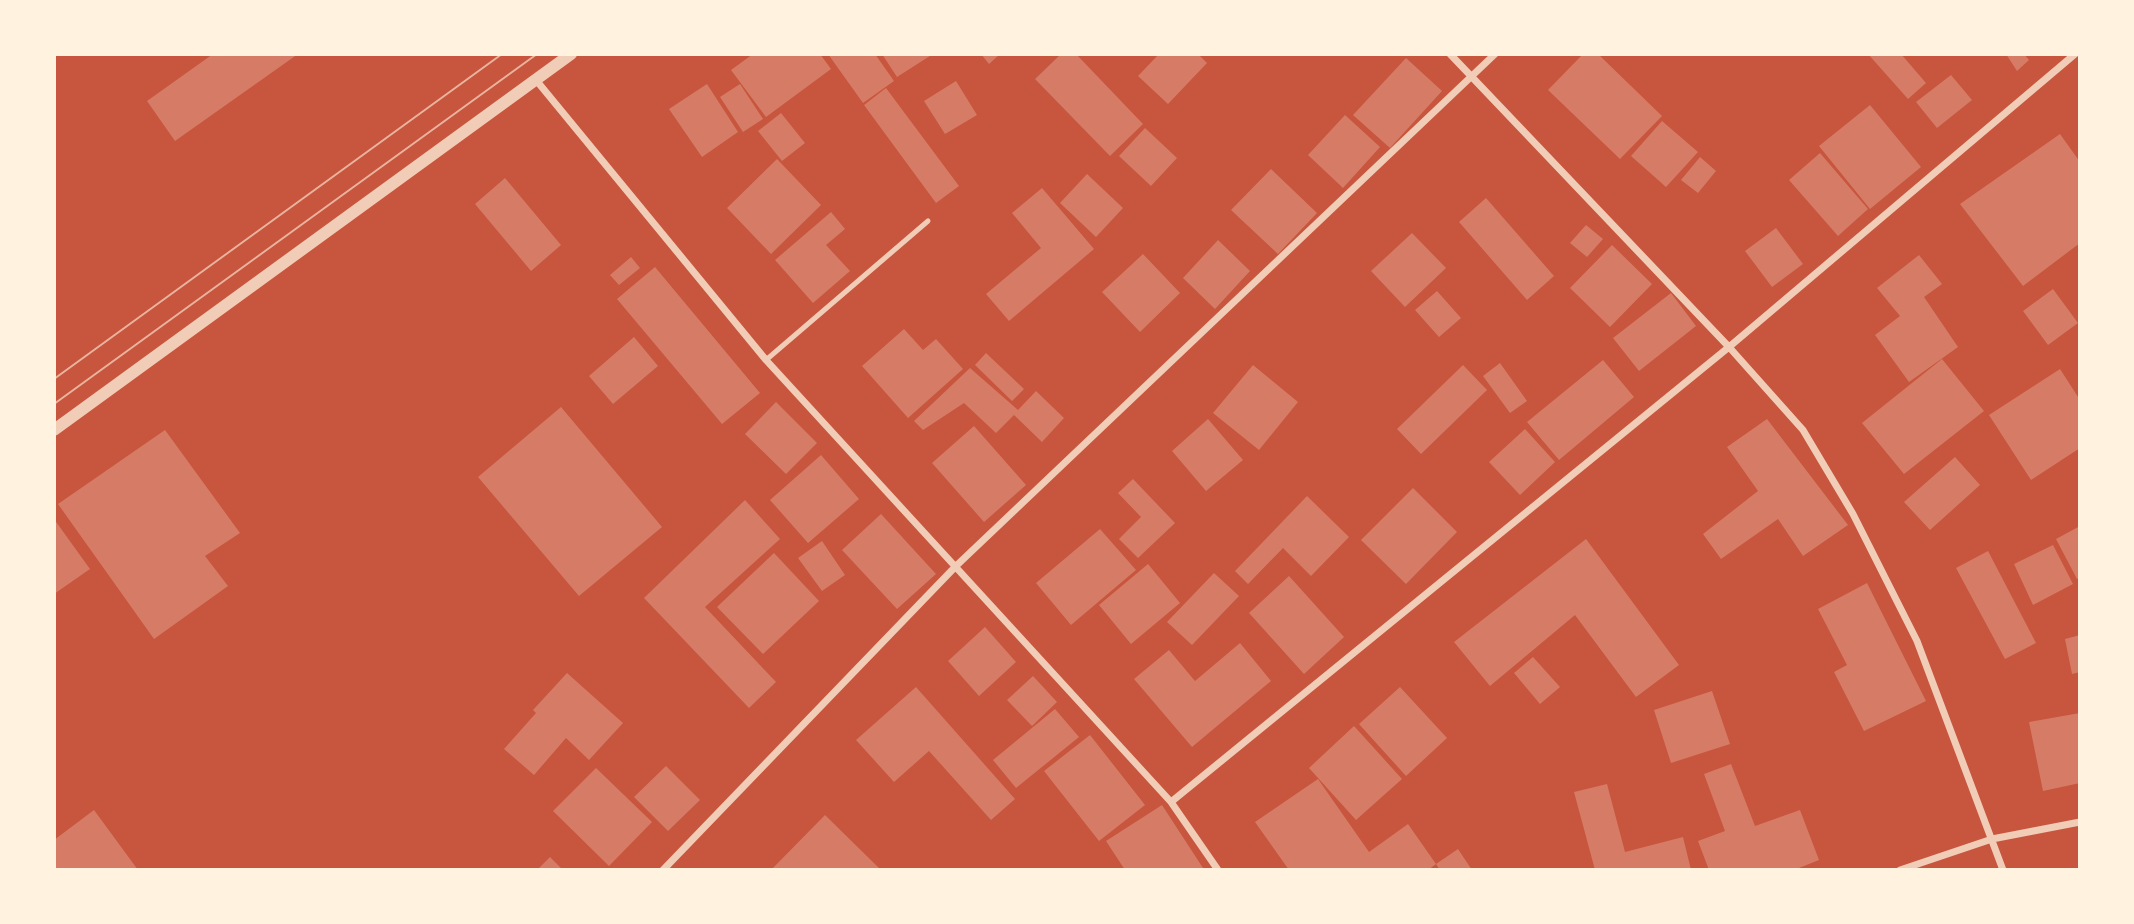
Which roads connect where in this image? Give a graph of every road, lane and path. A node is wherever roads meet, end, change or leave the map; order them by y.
1 (571, 54) edge
2 (1450, 54) edge
3 (1495, 54) edge
4 (2075, 54) edge
5 (1471, 77) junction
6 (536, 80) junction
7 (928, 221) dead end
8 (1729, 347) junction
9 (766, 360) junction
10 (54, 430) edge
11 (956, 566) junction
12 (1171, 802) junction
13 (2080, 822) edge
14 (1992, 839) junction
15 (663, 870) edge
16 (1217, 870) edge
17 (1900, 870) edge
18 (2003, 870) edge

1 - 6 street
2 - 5 street
3 - 5 street
4 - 8 street
5 - 8 street
5 - 11 street
6 - 9 street
6 - 10 street
7 - 9 lane
8 - 12 street
8 - 14 street
9 - 11 street
11 - 12 street
11 - 15 street
12 - 16 street
13 - 14 street
14 - 17 street
14 - 18 street

